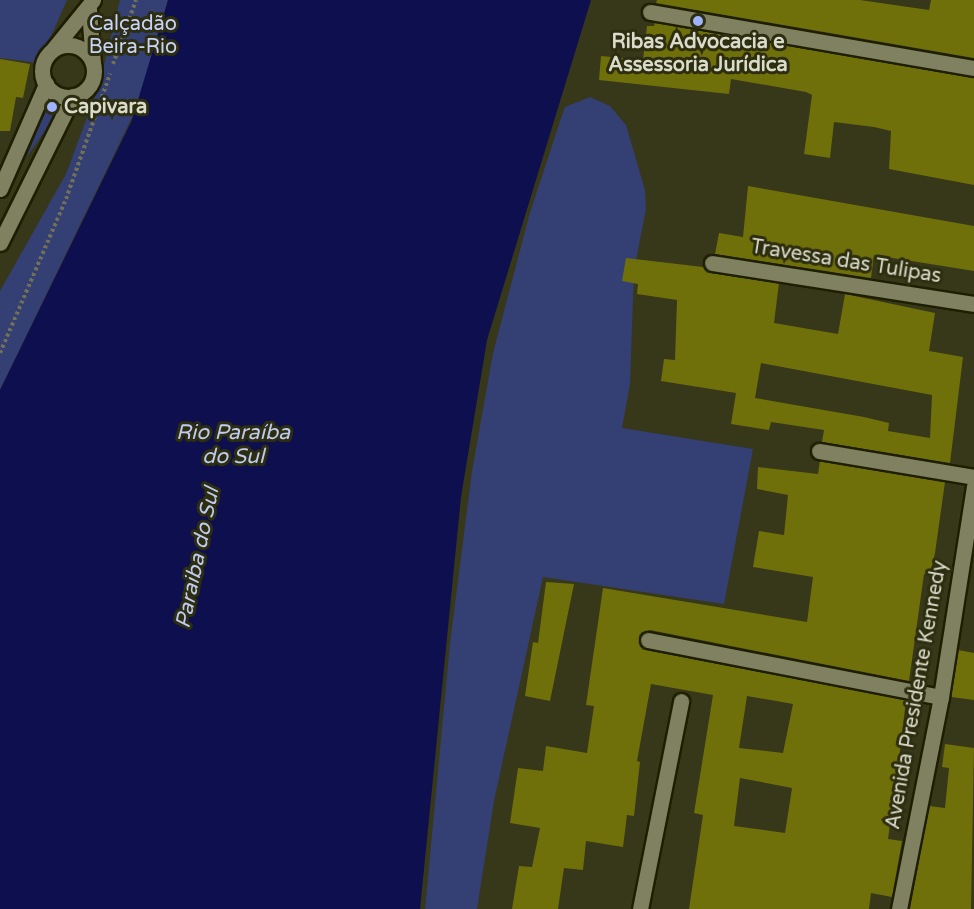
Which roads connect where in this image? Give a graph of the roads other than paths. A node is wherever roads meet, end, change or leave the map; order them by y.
1 (91, 5) edge
2 (650, 12) dead end
3 (50, 52) junction
4 (974, 68) edge
5 (93, 70) junction
6 (46, 84) junction
7 (73, 96) junction
8 (0, 189) edge
9 (0, 243) edge
10 (712, 263) dead end
11 (974, 304) edge
12 (819, 451) dead end
13 (974, 477) edge
14 (974, 487) edge
15 (648, 640) dead end
16 (941, 697) junction
17 (681, 701) dead end
18 (640, 909) edge
19 (899, 909) edge

1 - 3 street
1 - 5 street
2 - 4 street
3 - 5 street
3 - 6 street
5 - 7 street
6 - 7 street
6 - 8 street
7 - 9 street
10 - 11 street, Travessa das Tulipas
12 - 13 street
14 - 16 street, Avenida Presidente Kennedy
15 - 16 street
16 - 19 street, Avenida Presidente Kennedy
17 - 18 street

